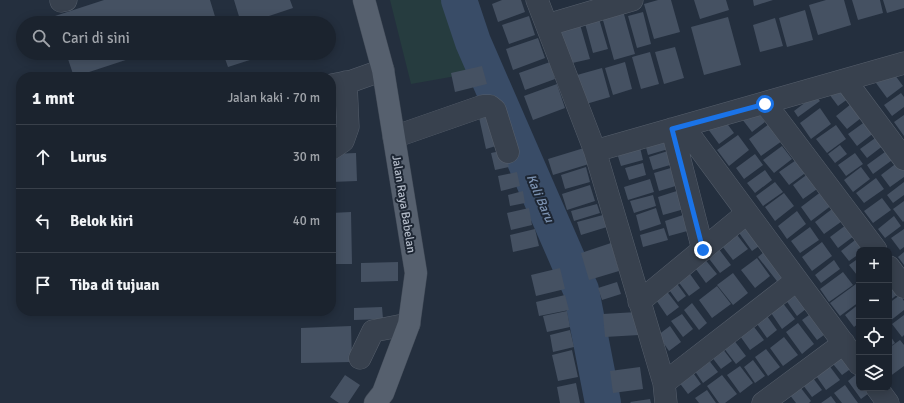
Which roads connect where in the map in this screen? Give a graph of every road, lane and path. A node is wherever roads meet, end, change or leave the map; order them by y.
1 (364, 0) edge
2 (537, 0) edge
3 (620, 2) edge
4 (547, 25) junction
5 (904, 63) edge
6 (383, 70) junction
7 (845, 80) junction
8 (338, 84) edge
9 (764, 103) junction
10 (677, 128) junction
11 (394, 137) junction
12 (336, 146) edge
13 (595, 151) junction
14 (508, 152) dead end
15 (904, 159) edge
16 (747, 213) junction
17 (874, 247) edge
18 (703, 250) junction
19 (892, 271) edge
20 (797, 280) junction
21 (904, 287) edge
22 (639, 302) junction
23 (409, 324) junction
24 (844, 343) junction
25 (360, 358) dead end
26 (856, 360) edge
27 (879, 391) edge
28 (665, 393) edge
29 (904, 393) edge
30 (375, 403) edge
31 (763, 403) edge
32 (889, 403) edge

1 - 6 main road, Jalan Raya Babelan
2 - 4 street
3 - 4 street
4 - 13 street
5 - 7 street
6 - 8 street
6 - 11 main road, Jalan Raya Babelan
7 - 9 street
7 - 15 street
8 - 12 street
9 - 10 street
9 - 17 street
10 - 13 street
10 - 16 street
10 - 18 street
11 - 14 street
11 - 23 main road, Jalan Raya Babelan
13 - 22 street
16 - 18 street
16 - 20 street
18 - 22 street
19 - 21 street
20 - 24 street
20 - 28 street
22 - 28 street
23 - 25 street
23 - 30 main road, Jalan Raya Babelan
24 - 26 street
24 - 31 street
27 - 32 street
29 - 32 street

